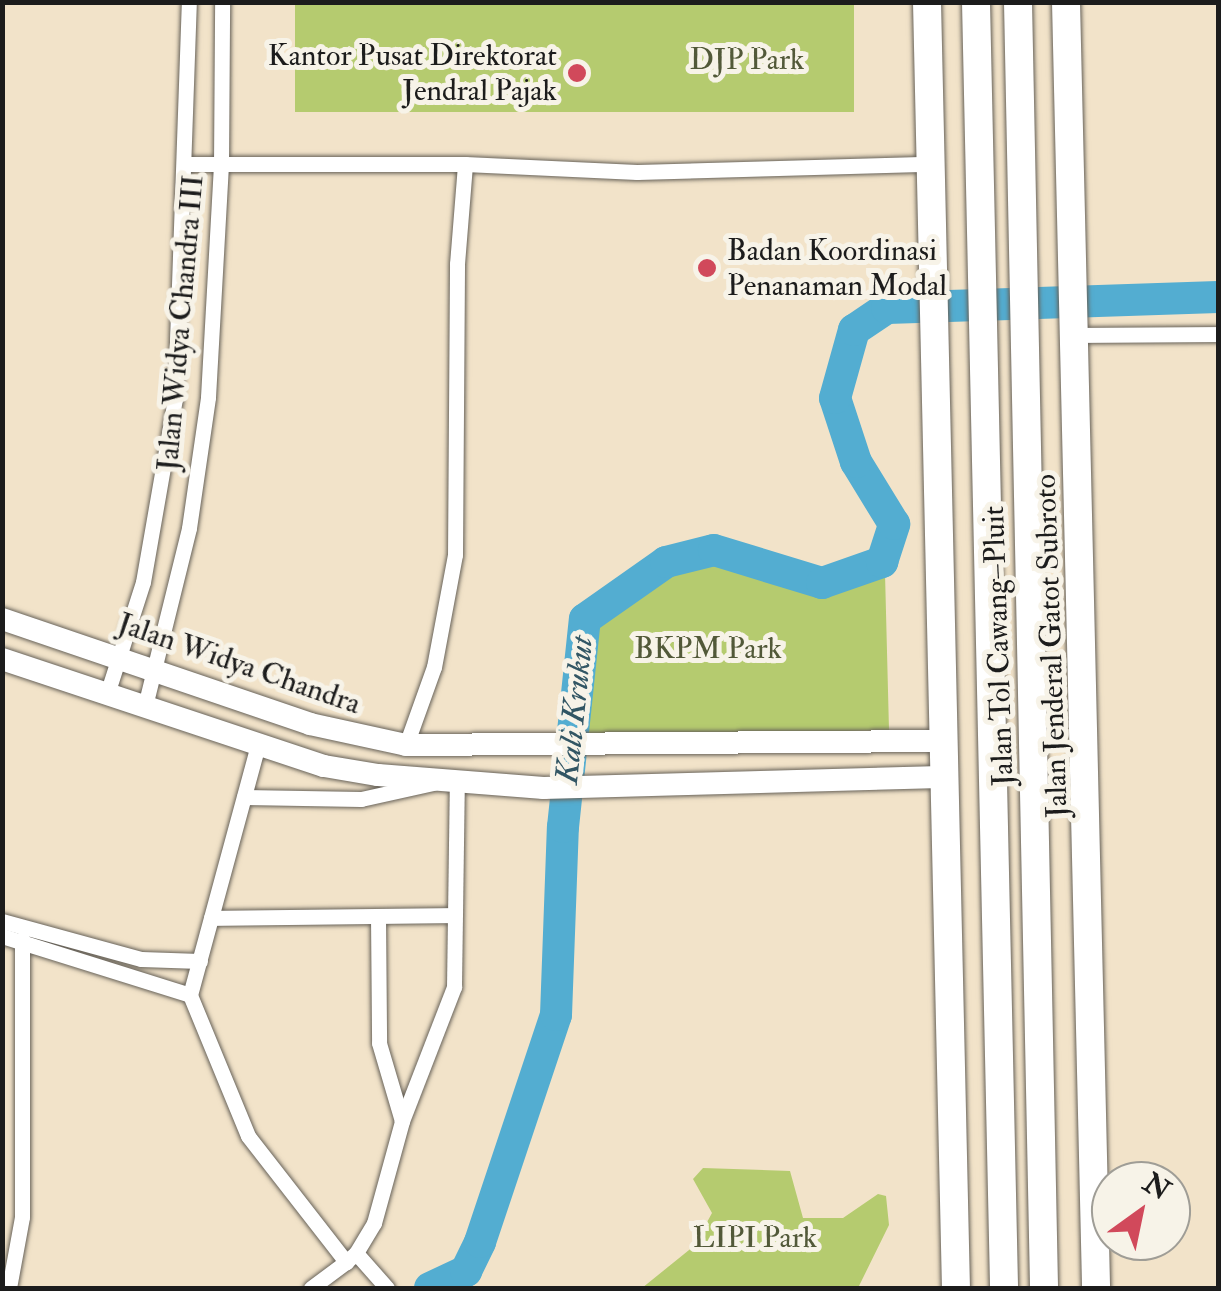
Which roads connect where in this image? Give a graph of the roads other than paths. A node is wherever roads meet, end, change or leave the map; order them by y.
1 (189, 2) edge
2 (222, 2) edge
3 (927, 2) edge
4 (976, 2) edge
5 (1018, 2) edge
6 (1066, 2) edge
7 (187, 164) junction
8 (466, 164) junction
9 (930, 164) junction
10 (221, 165) junction
11 (1076, 326) junction
12 (1218, 334) edge
13 (2, 620) edge
14 (118, 655) junction
15 (2, 659) edge
16 (154, 670) junction
17 (108, 690) junction
18 (146, 702) junction
19 (940, 741) junction
20 (258, 745) junction
21 (406, 746) junction
22 (792, 746) junction
23 (941, 778) junction
24 (447, 782) junction
25 (795, 783) junction
26 (244, 798) junction
27 (452, 915) junction
28 (378, 916) junction
29 (212, 918) junction
30 (2, 921) edge
31 (2, 936) edge
32 (22, 938) junction
33 (200, 961) junction
34 (190, 996) junction
35 (402, 1121) junction
36 (351, 1258) junction
37 (9, 1288) edge
38 (311, 1288) edge
39 (388, 1288) edge
40 (956, 1288) edge
41 (1004, 1288) edge
42 (1044, 1288) edge
43 (1096, 1288) edge

1 - 7 street, Jalan Widya Chandra III
2 - 10 street, Jalan Widya Chandra III
3 - 9 highway
4 - 41 highway, Jalan Tol Cawang–Pluit
5 - 42 highway, Jalan Tol Cawang–Pluit
6 - 11 highway, Jalan Jenderal Gatot Subroto
7 - 10 street
7 - 14 street, Jalan Widya Chandra III
8 - 9 street
8 - 10 street
8 - 21 street
9 - 19 highway
10 - 16 street, Jalan Widya Chandra III
11 - 12 street
11 - 43 highway, Jalan Jenderal Gatot Subroto
13 - 14 street, Jalan Widya Chandra
14 - 16 street, Jalan Widya Chandra
14 - 17 street, Jalan Widya Chandra III
15 - 17 street
16 - 18 street, Jalan Widya Chandra III
16 - 21 street, Jalan Widya Chandra
17 - 18 street
18 - 20 street
19 - 22 street, Jalan Widya Chandra
19 - 23 highway
20 - 24 street
20 - 26 street
21 - 22 street, Jalan Widya Chandra
22 - 25 street
23 - 25 street
23 - 40 highway
24 - 25 street
24 - 26 street
24 - 27 street
26 - 29 street
27 - 28 street
27 - 35 street
28 - 29 street
28 - 35 street
29 - 33 street
30 - 33 street
31 - 32 street
32 - 34 street
32 - 37 street
33 - 34 street
34 - 36 street
35 - 36 street
36 - 38 street
36 - 39 street

